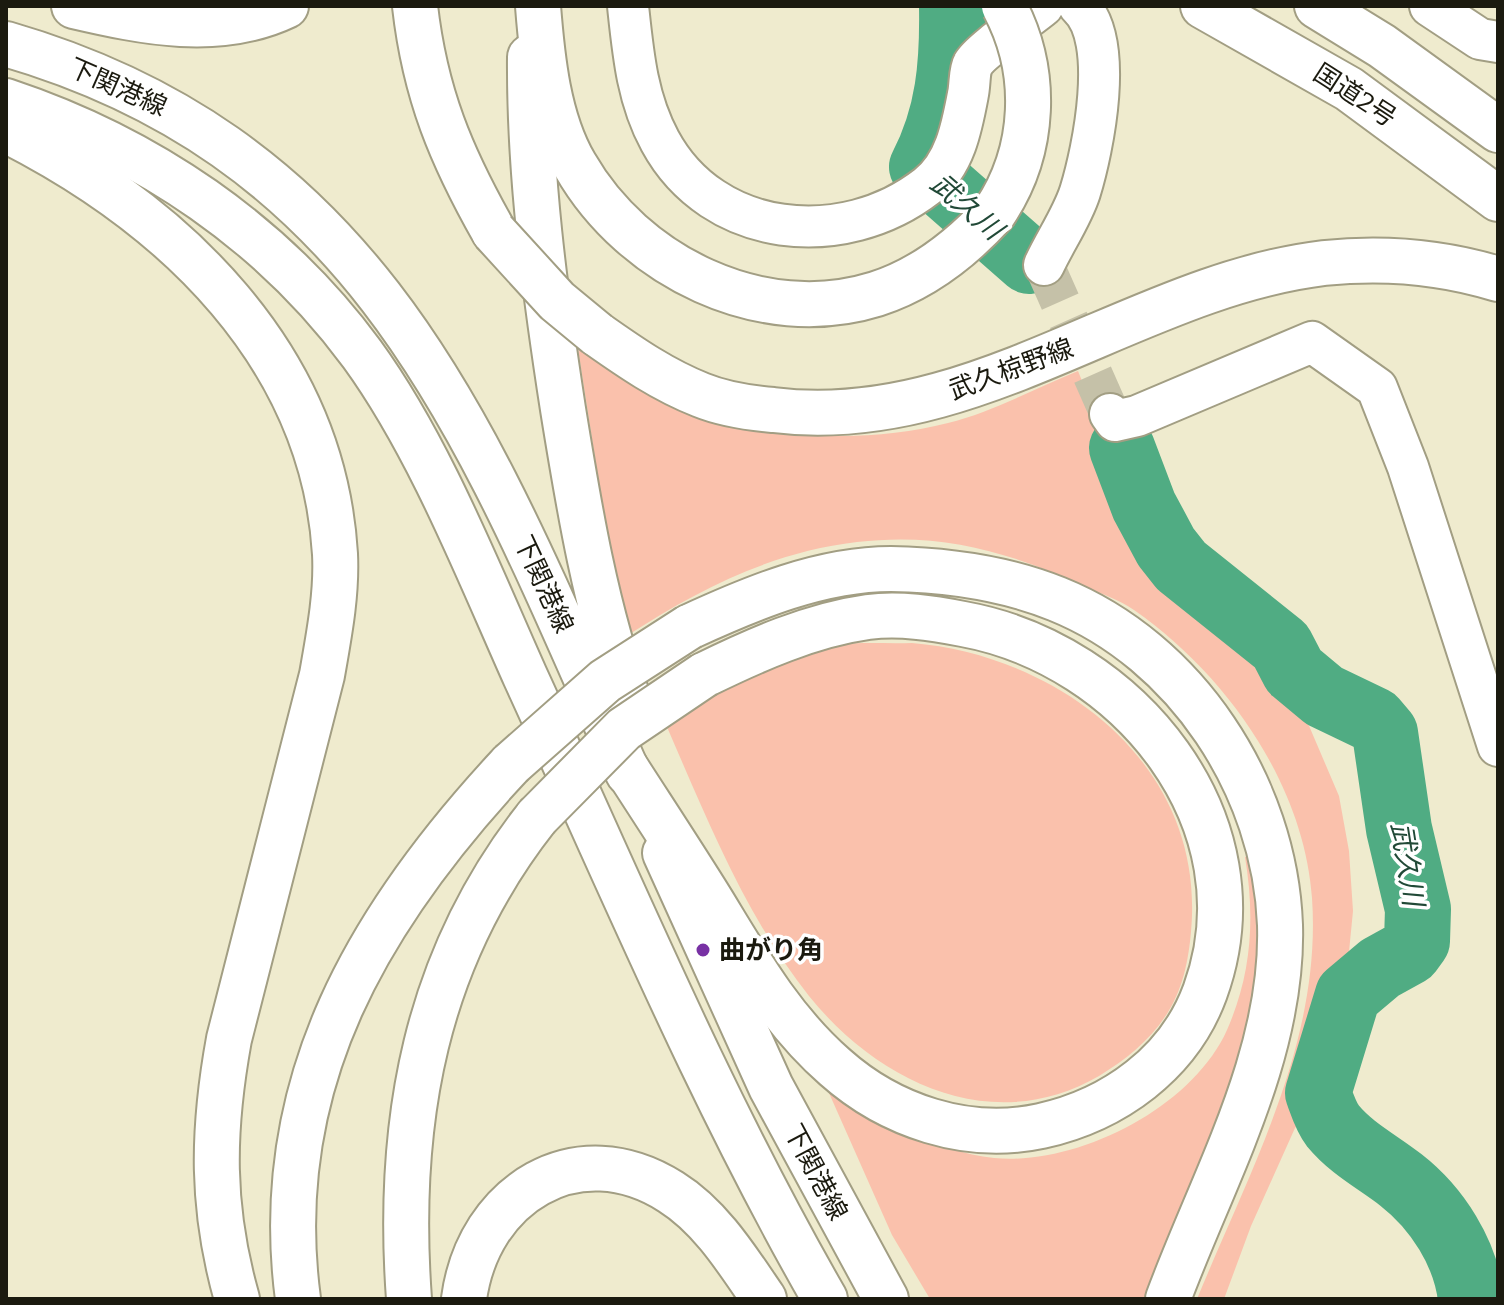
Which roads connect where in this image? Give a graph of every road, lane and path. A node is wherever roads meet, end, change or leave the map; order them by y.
1 (74, 6) edge
2 (286, 6) edge
3 (415, 6) edge
4 (530, 6) edge
5 (538, 6) edge
6 (628, 6) edge
7 (1004, 6) edge
8 (1043, 6) edge
9 (1079, 6) edge
10 (1203, 6) edge
11 (1317, 6) edge
12 (1430, 6) edge
13 (1498, 42) edge
14 (6, 44) edge
15 (6, 101) edge
16 (6, 130) edge
17 (1498, 130) edge
18 (1498, 199) edge
19 (1044, 265) dead end
20 (1498, 279) edge
21 (1110, 414) dead end
22 (1498, 746) edge
23 (626, 768) junction
24 (712, 903) junction
25 (771, 1087) junction
26 (237, 1299) edge
27 (298, 1299) edge
28 (409, 1299) edge
29 (464, 1299) edge
30 (764, 1299) edge
31 (825, 1299) edge
32 (886, 1299) edge
33 (1168, 1299) edge

1 - 2 main road
3 - 20 main road, 武久椋野線, bridge
4 - 24 main road
5 - 7 main road, bridge
6 - 8 street
9 - 19 street
10 - 18 main road, 国道2号
11 - 17 main road
12 - 13 street
14 - 23 main road, 下関港線
15 - 31 main road, 下関港線
16 - 26 main road
21 - 22 street
23 - 24 main road
23 - 25 main road, 下関港線
24 - 25 main road
24 - 28 main road, bridge
25 - 32 main road, 下関港線
27 - 33 main road, bridge
29 - 30 main road

